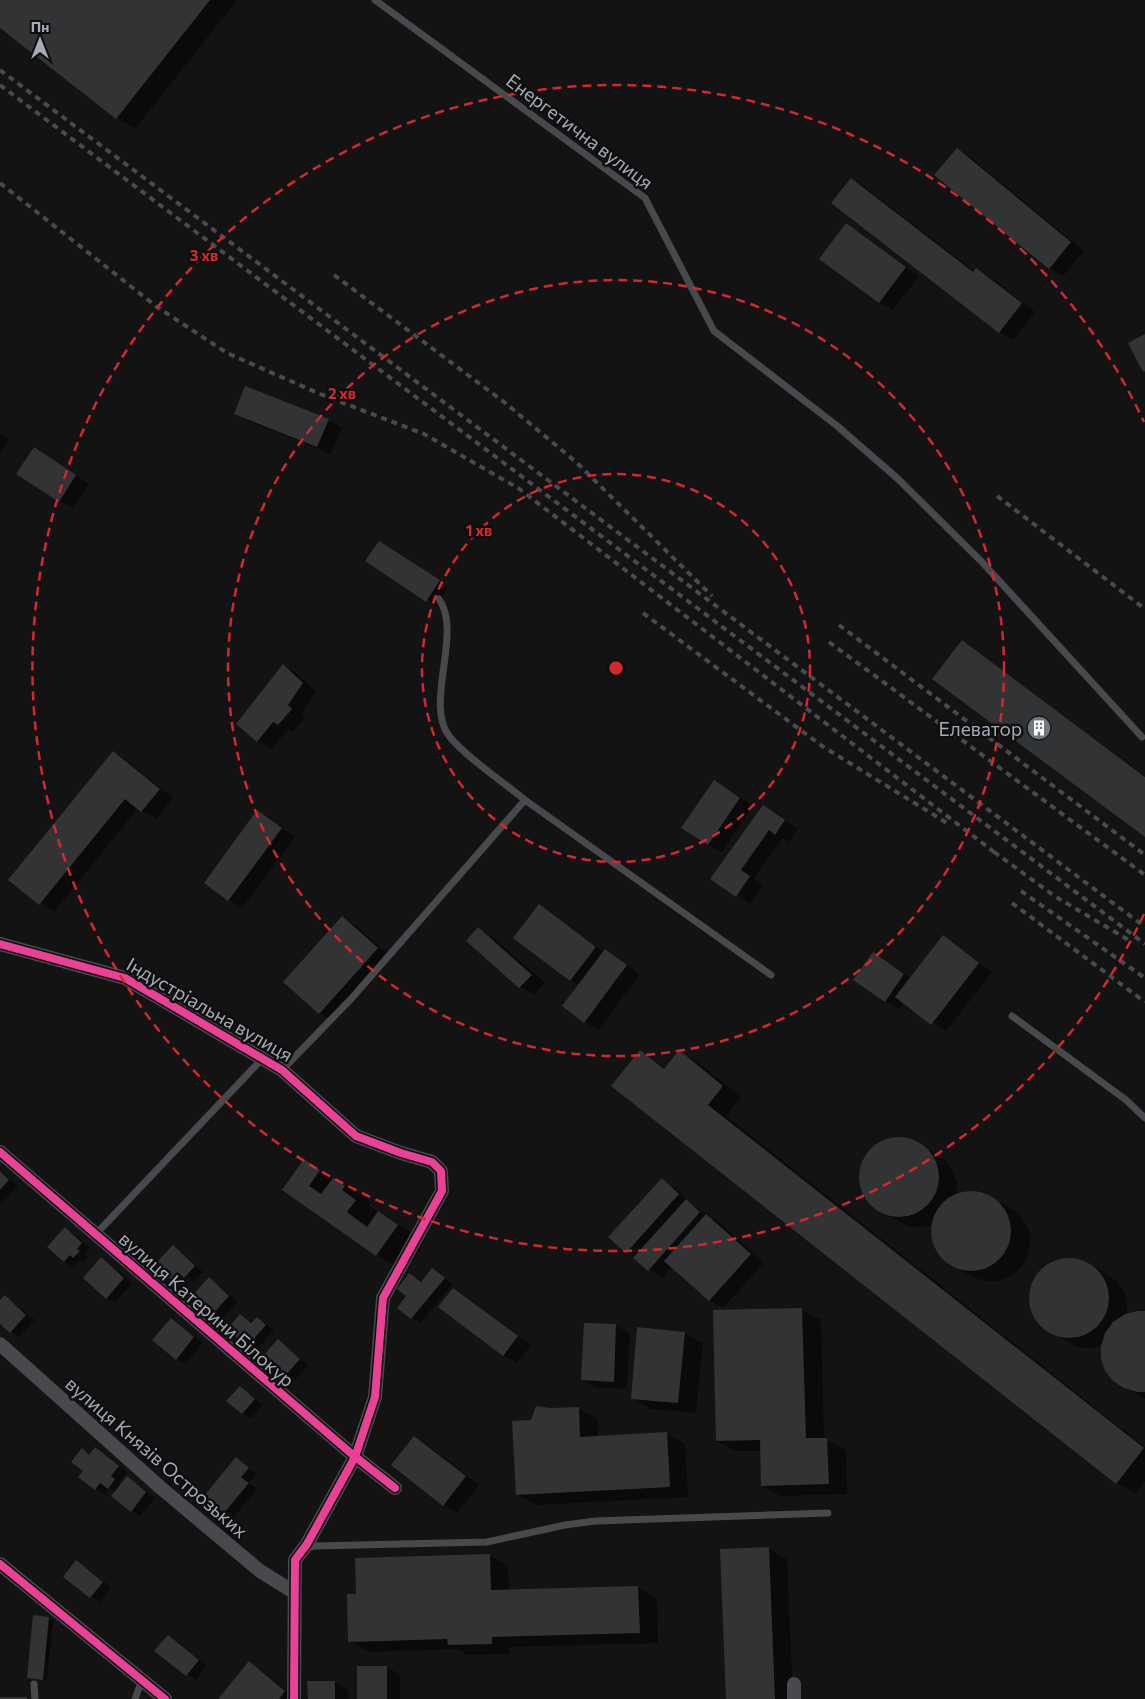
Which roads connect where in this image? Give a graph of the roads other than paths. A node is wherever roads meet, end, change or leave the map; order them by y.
1 (375, 0) edge
2 (439, 599) dead end
3 (1142, 737) dead end
4 (525, 800) junction
5 (0, 944) edge
6 (771, 975) dead end
7 (1012, 1016) dead end
8 (262, 1059) junction
9 (282, 1070) junction
10 (1145, 1118) edge
11 (0, 1152) edge
12 (95, 1235) junction
13 (0, 1344) edge
14 (355, 1457) junction
15 (395, 1488) dead end
16 (828, 1513) dead end
17 (303, 1550) junction
18 (0, 1564) edge
19 (294, 1592) junction
20 (142, 1680) junction
21 (34, 1684) dead end
22 (794, 1684) dead end
23 (35, 1699) edge
24 (135, 1699) edge
25 (164, 1699) edge
26 (294, 1699) edge
27 (794, 1699) edge

1 - 3 lane, Енергетична вулиця
2 - 4 lane
4 - 6 lane
4 - 9 lane
5 - 8 street, Індустріальна вулиця
7 - 10 lane
8 - 9 street, Індустріальна вулиця
8 - 12 lane
9 - 14 street, Індустріальна вулиця
11 - 12 street, вулиця Катерини Білокур
12 - 14 street, вулиця Катерини Білокур
13 - 19 street, вулиця Князів Острозьких
14 - 15 street, вулиця Катерини Білокур
14 - 17 street, Індустріальна вулиця
16 - 17 lane
17 - 19 street, Індустріальна вулиця
18 - 20 street
19 - 26 street, Індустріальна вулиця
20 - 24 lane
20 - 25 street
21 - 23 lane
22 - 27 street

